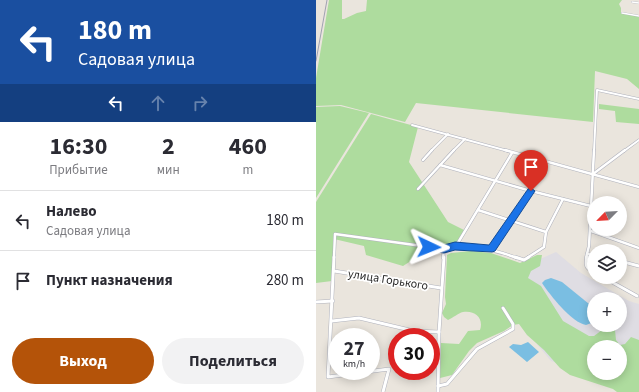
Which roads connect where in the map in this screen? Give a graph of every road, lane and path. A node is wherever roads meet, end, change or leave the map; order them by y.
1 (632, 2) dead end
2 (639, 3) edge
3 (622, 12) dead end
4 (638, 14) edge
5 (639, 98) edge
6 (412, 125) dead end
7 (448, 134) junction
8 (464, 139) junction
9 (639, 140) edge
10 (512, 153) junction
11 (423, 160) dead end
12 (440, 165) junction
13 (593, 174) junction
14 (496, 181) junction
15 (639, 187) edge
16 (418, 189) dead end
17 (531, 191) junction
18 (592, 196) edge
19 (563, 199) junction
20 (587, 205) edge
21 (478, 210) junction
22 (511, 221) junction
23 (546, 232) junction
24 (606, 236) edge
25 (455, 246) junction
26 (639, 248) edge
27 (444, 249) junction
28 (492, 249) junction
29 (587, 254) edge
30 (627, 263) edge
31 (639, 266) edge
32 (587, 268) edge
33 (334, 271) junction
34 (615, 284) edge
35 (441, 288) junction
36 (637, 296) dead end
37 (333, 301) junction
38 (316, 302) edge
39 (503, 308) dead end
40 (332, 321) junction
41 (401, 328) edge
42 (439, 328) edge
43 (438, 380) edge
44 (438, 386) junction
45 (383, 392) edge
46 (438, 392) edge

1 - 2 street
3 - 4 street
5 - 13 street
6 - 7 street
7 - 8 street
7 - 11 street
8 - 10 street
8 - 12 street
9 - 13 street
10 - 13 street
10 - 14 street
12 - 14 street
12 - 16 street
13 - 15 street
13 - 18 street
14 - 17 street
14 - 21 street
17 - 19 street
17 - 22 street
19 - 20 street
19 - 23 street
21 - 22 street
21 - 25 street
22 - 23 street
22 - 28 street
23 - 28 street
24 - 26 street
25 - 27 street
25 - 28 street
27 - 33 street
27 - 35 street
29 - 32 street
30 - 31 street
33 - 35 street, улица Горького
33 - 37 street
34 - 36 street
35 - 42 street
37 - 38 street
37 - 40 street
39 - 44 street
40 - 41 street
40 - 45 street
43 - 44 street
44 - 46 street

